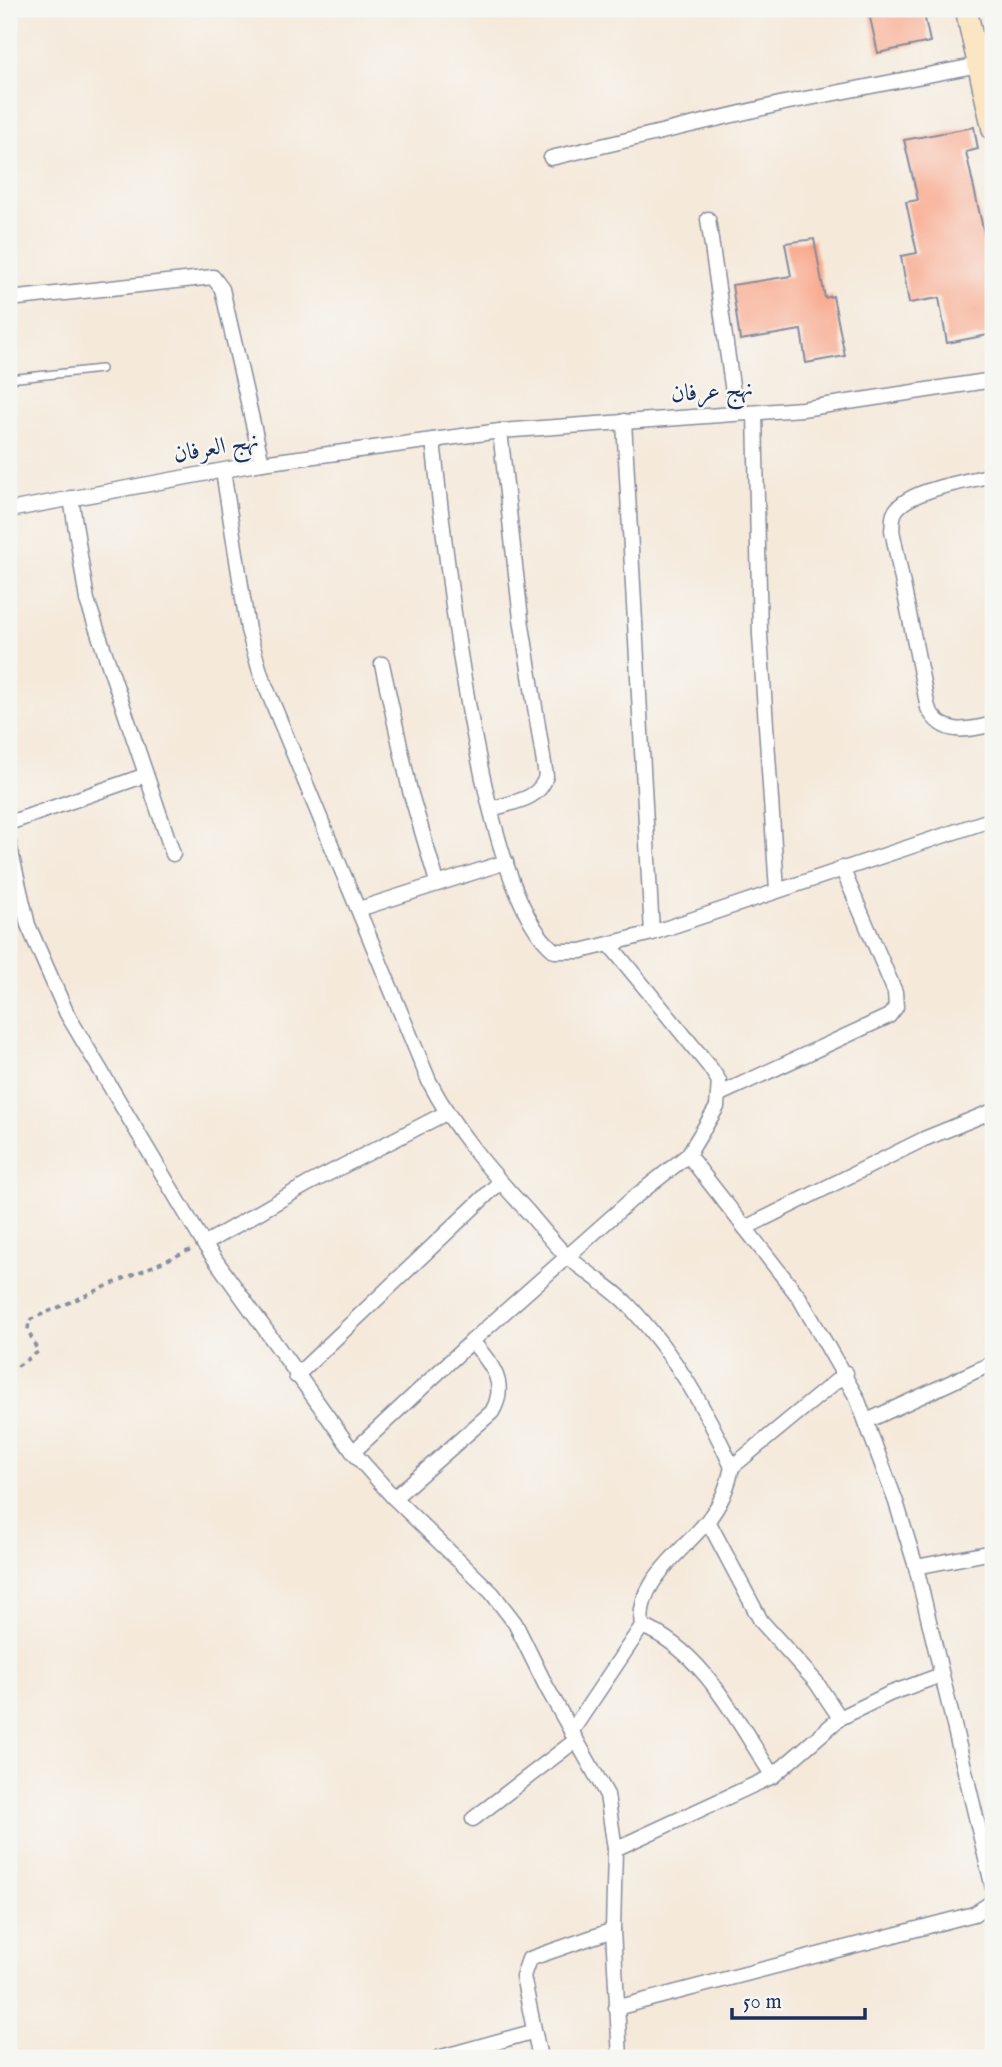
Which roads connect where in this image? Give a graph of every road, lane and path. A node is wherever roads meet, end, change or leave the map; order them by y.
1 (966, 9) edge
2 (979, 65) junction
3 (993, 130) edge
4 (551, 158) dead end
5 (708, 219) dead end
6 (9, 299) edge
7 (102, 369) dead end
8 (9, 379) edge
9 (993, 380) edge
10 (736, 413) junction
11 (755, 413) junction
12 (624, 421) junction
13 (500, 431) junction
14 (433, 440) junction
15 (262, 463) junction
16 (223, 471) junction
17 (993, 475) edge
18 (71, 498) junction
19 (9, 510) edge
20 (382, 664) dead end
21 (993, 724) edge
22 (146, 775) junction
23 (491, 809) junction
24 (993, 819) edge
25 (9, 823) edge
26 (9, 844) edge
27 (173, 853) dead end
28 (506, 862) junction
29 (842, 868) junction
30 (437, 882) junction
31 (14, 886) edge
32 (777, 890) junction
33 (359, 909) junction
34 (652, 933) junction
35 (610, 945) junction
36 (720, 1094) junction
37 (993, 1111) edge
38 (446, 1113) junction
39 (688, 1154) junction
40 (500, 1182) junction
41 (744, 1228) junction
42 (204, 1244) junction
43 (568, 1257) junction
44 (472, 1341) junction
45 (993, 1363) edge
46 (9, 1373) edge
47 (846, 1373) junction
48 (296, 1376) junction
49 (867, 1421) junction
50 (353, 1452) junction
51 (732, 1467) junction
52 (394, 1498) junction
53 (708, 1521) junction
54 (993, 1552) edge
55 (915, 1567) junction
56 (642, 1626) junction
57 (942, 1675) junction
58 (840, 1718) junction
59 (574, 1736) junction
60 (773, 1776) junction
61 (473, 1819) dead end
62 (615, 1849) junction
63 (990, 1855) edge
64 (993, 1888) edge
65 (993, 1895) edge
66 (612, 1930) junction
67 (616, 2008) junction
68 (532, 2032) junction
69 (438, 2058) edge
70 (540, 2058) edge
71 (620, 2058) edge

1 - 2 main road
2 - 3 main road
2 - 4 street
5 - 10 street
6 - 15 street
7 - 8 lane
9 - 11 street, نهج عرفان
10 - 11 street, نهج عرفان
10 - 12 street, نهج عرفان
11 - 32 street
12 - 13 street, نهج عرفان
12 - 34 street
13 - 14 street, نهج عرفان
13 - 23 street
14 - 15 street, نهج العرفان
14 - 23 street
15 - 16 street, نهج العرفان
16 - 18 street, نهج العرفان
16 - 33 street
17 - 21 street
18 - 19 street, نهج العرفان
18 - 22 street
20 - 30 street
22 - 25 street
22 - 27 street
23 - 28 street
24 - 29 street
26 - 31 street
28 - 30 street
28 - 35 street
29 - 32 street
29 - 36 street
30 - 33 street
31 - 42 street
32 - 34 street
33 - 38 street
34 - 35 street
35 - 36 street
36 - 39 street
37 - 41 street
38 - 40 street
38 - 42 street
39 - 41 street
39 - 43 street
40 - 43 street
40 - 48 street
41 - 47 street
42 - 46 path
42 - 48 street
43 - 44 street
43 - 51 street
44 - 50 street
44 - 52 street
45 - 49 street
47 - 49 street
47 - 51 street
48 - 50 street
49 - 55 street
50 - 52 street
51 - 53 street
52 - 59 street
53 - 56 street
53 - 58 street
54 - 55 street
55 - 57 street
56 - 59 street
56 - 60 street
57 - 58 street
57 - 63 street
58 - 60 street
59 - 61 street
59 - 62 street
60 - 62 street
62 - 66 street
63 - 64 street
65 - 67 street
66 - 67 street
66 - 68 street
67 - 71 street
68 - 69 street
68 - 70 street

